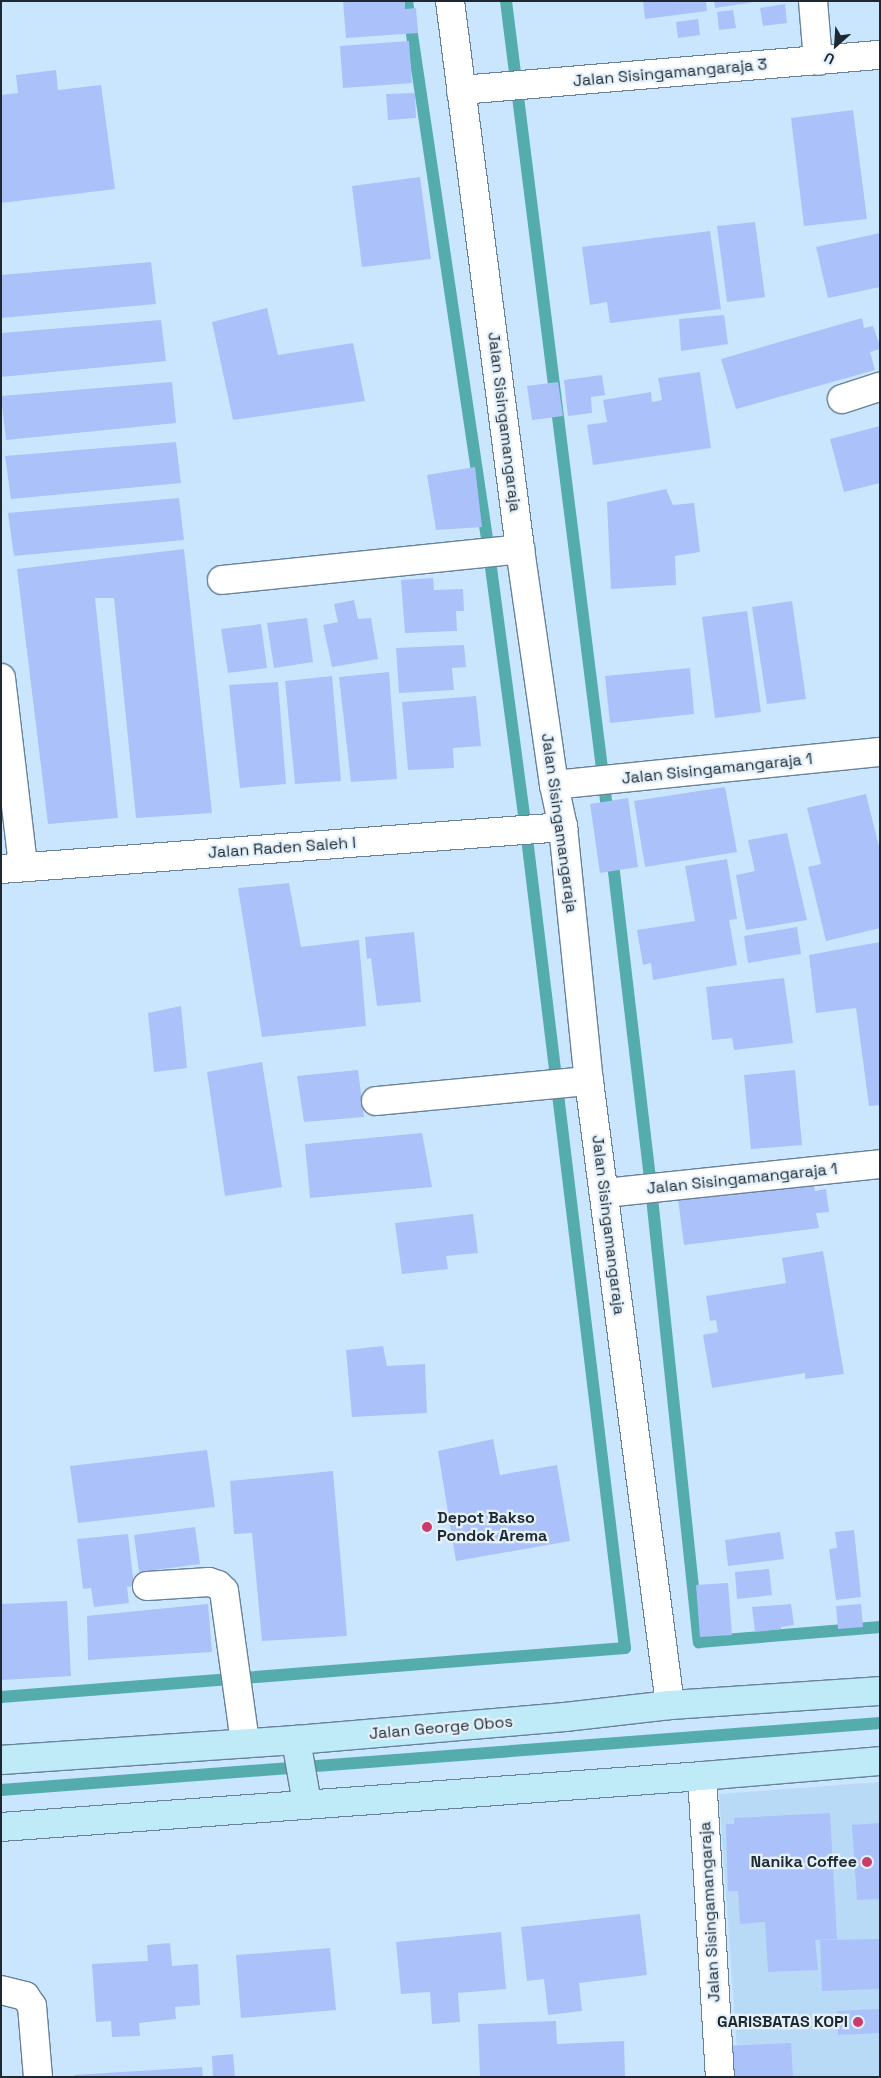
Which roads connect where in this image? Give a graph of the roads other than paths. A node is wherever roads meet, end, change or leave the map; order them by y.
1 (450, 1) edge
2 (813, 1) edge
3 (880, 55) edge
4 (818, 61) junction
5 (461, 90) junction
6 (880, 387) edge
7 (842, 398) dead end
8 (520, 549) junction
9 (222, 580) dead end
10 (1, 678) edge
11 (880, 752) edge
12 (554, 785) junction
13 (563, 827) junction
14 (12, 868) edge
15 (589, 1081) junction
16 (376, 1101) dead end
17 (880, 1164) edge
18 (605, 1193) junction
19 (148, 1586) dead end
20 (880, 1691) edge
21 (670, 1705) junction
22 (296, 1740) junction
23 (245, 1743) junction
24 (1, 1760) edge
25 (880, 1761) edge
26 (702, 1776) junction
27 (307, 1804) junction
28 (1, 1828) edge
29 (1, 1990) edge
30 (38, 2077) edge
31 (720, 2077) edge

1 - 5 street, Jalan Sisingamangaraja
2 - 4 street
3 - 4 street, Jalan Sisingamangaraja 3
4 - 5 street, Jalan Sisingamangaraja 3
5 - 8 street, Jalan Sisingamangaraja
6 - 7 street
8 - 9 street
8 - 12 street, Jalan Sisingamangaraja
10 - 14 street
11 - 12 street, Jalan Sisingamangaraja 1
12 - 13 street, Jalan Sisingamangaraja
13 - 14 street, Jalan Raden Saleh I
13 - 15 street, Jalan Sisingamangaraja
15 - 16 street
15 - 18 street, Jalan Sisingamangaraja
17 - 18 street, Jalan Sisingamangaraja 1
18 - 21 street, Jalan Sisingamangaraja
19 - 23 street
20 - 21 main road, Jalan George Obos
21 - 22 main road, Jalan George Obos
22 - 23 main road, Jalan George Obos
22 - 27 main road
23 - 24 main road, Jalan George Obos
25 - 26 main road
26 - 27 main road
26 - 31 street, Jalan Sisingamangaraja
27 - 28 main road
29 - 30 street

